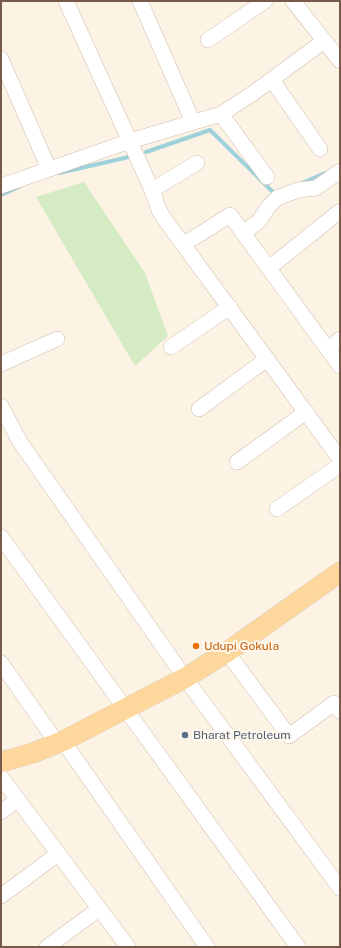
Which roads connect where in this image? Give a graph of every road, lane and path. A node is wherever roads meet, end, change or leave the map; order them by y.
1 (66, 1) edge
2 (140, 1) edge
3 (266, 1) edge
4 (298, 3) edge
5 (208, 40) dead end
6 (324, 41) junction
7 (1, 59) edge
8 (340, 61) edge
9 (272, 80) junction
10 (221, 114) junction
11 (193, 122) junction
12 (130, 141) junction
13 (320, 148) dead end
14 (197, 163) dead end
15 (49, 169) junction
16 (340, 171) edge
17 (267, 177) dead end
18 (1, 186) edge
19 (152, 190) junction
20 (340, 211) edge
21 (243, 233) junction
22 (184, 244) junction
23 (268, 268) junction
24 (230, 307) junction
25 (57, 339) dead end
26 (340, 339) edge
27 (171, 347) dead end
28 (328, 350) junction
29 (267, 359) junction
30 (1, 364) edge
31 (340, 366) edge
32 (1, 406) edge
33 (199, 409) dead end
34 (306, 412) junction
35 (340, 459) edge
36 (237, 462) dead end
37 (340, 465) edge
38 (277, 509) dead end
39 (1, 537) edge
40 (340, 572) edge
41 (227, 652) junction
42 (1, 663) edge
43 (185, 678) junction
44 (126, 708) junction
45 (340, 711) edge
46 (60, 742) junction
47 (1, 762) edge
48 (1, 777) edge
49 (18, 800) junction
50 (1, 812) edge
51 (58, 854) junction
52 (340, 888) edge
53 (1, 896) edge
54 (99, 909) junction
55 (47, 947) edge
56 (128, 947) edge
57 (207, 947) edge
58 (298, 947) edge

1 - 12 street
2 - 11 street
3 - 5 street
4 - 6 street
6 - 8 street
6 - 9 street
7 - 15 street
9 - 10 street
9 - 13 street
10 - 11 street
10 - 17 street
11 - 12 street
12 - 15 street
12 - 19 street
14 - 19 street
15 - 18 street
16 - 21 street
19 - 22 street
20 - 23 street
21 - 22 street
21 - 23 street
22 - 24 street
23 - 28 street
24 - 27 street
24 - 29 street
25 - 30 street
26 - 28 street
28 - 31 street
29 - 33 street
29 - 34 street
32 - 43 street
34 - 35 street
34 - 36 street
37 - 38 street
39 - 44 street
40 - 41 main road
41 - 43 main road
41 - 45 street
42 - 46 street
43 - 44 main road
43 - 52 street
44 - 46 main road
44 - 58 street
46 - 47 main road
46 - 57 street
48 - 49 street
49 - 50 street
49 - 51 street
51 - 53 street
51 - 54 street
54 - 55 street
54 - 56 street

